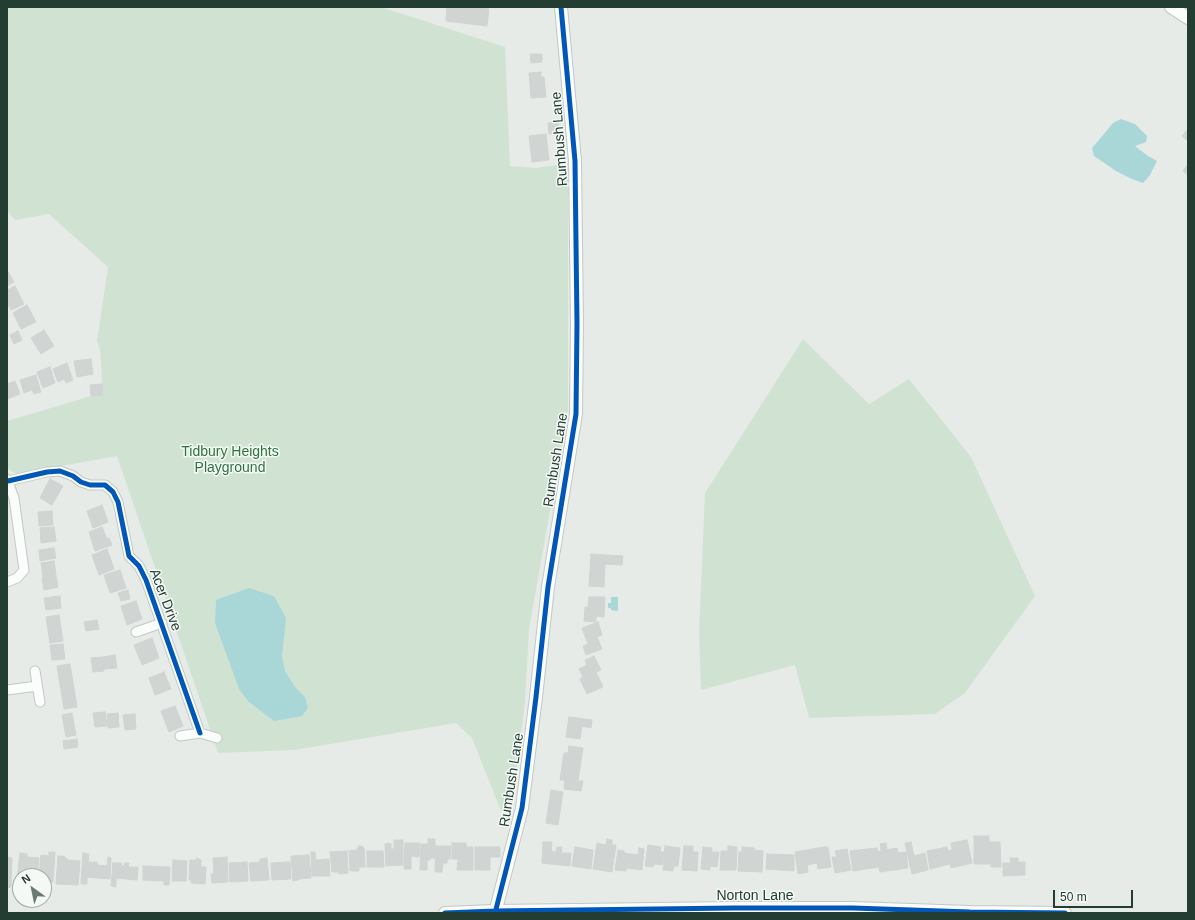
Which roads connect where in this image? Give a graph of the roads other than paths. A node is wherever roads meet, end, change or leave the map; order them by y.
1 (561, 7) edge
2 (1171, 7) edge
3 (1188, 18) edge
4 (7, 480) edge
5 (7, 582) edge
6 (162, 623) junction
7 (136, 632) dead end
8 (36, 671) dead end
9 (37, 686) junction
10 (7, 690) edge
11 (40, 702) dead end
12 (200, 734) junction
13 (180, 736) dead end
14 (217, 738) dead end
15 (495, 912) edge
16 (445, 913) edge
17 (1065, 913) edge

1 - 15 street, Rumbush Lane
2 - 3 street
4 - 5 street
4 - 6 street, Acer Drive
6 - 7 street, Acer Drive
6 - 12 street, Acer Drive
8 - 9 street
9 - 10 street
9 - 11 street
12 - 13 street
12 - 14 street
15 - 16 street, Norton Lane
15 - 17 street, Norton Lane

